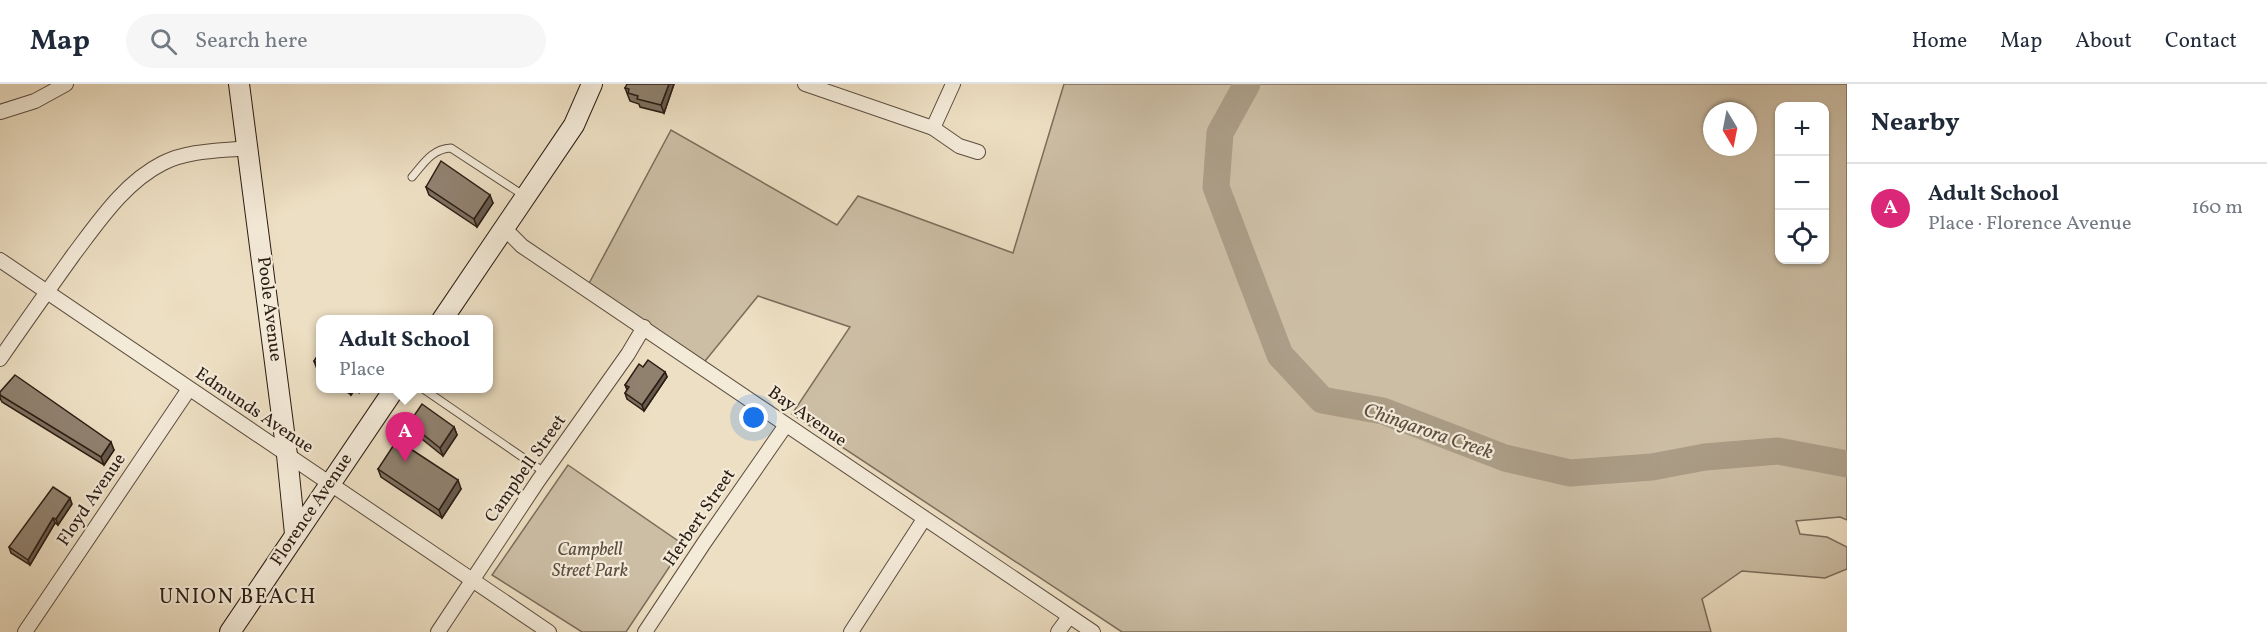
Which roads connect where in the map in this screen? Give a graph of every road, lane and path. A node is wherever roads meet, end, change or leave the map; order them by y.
1 (66, 84) edge
2 (239, 84) edge
3 (592, 84) edge
4 (805, 84) edge
5 (953, 84) edge
6 (0, 112) edge
7 (933, 128) junction
8 (248, 148) junction
9 (978, 152) dead end
10 (412, 177) dead end
11 (526, 196) junction
12 (504, 228) junction
13 (0, 260) edge
14 (47, 291) junction
15 (445, 315) edge
16 (644, 327) junction
17 (0, 359) edge
18 (189, 389) junction
19 (392, 393) edge
20 (429, 393) edge
21 (786, 424) junction
22 (287, 455) junction
23 (544, 472) junction
24 (330, 484) junction
25 (924, 519) junction
26 (295, 534) junction
27 (472, 580) junction
28 (1069, 617) junction
29 (26, 632) edge
30 (230, 632) edge
31 (438, 632) edge
32 (549, 632) edge
33 (645, 632) edge
34 (851, 632) edge
35 (1059, 632) edge
36 (1093, 632) edge

1 - 6 street
2 - 8 street, Poole Avenue
3 - 11 street
4 - 7 street
5 - 7 street
7 - 9 street
8 - 14 street
8 - 22 street, Poole Avenue
10 - 11 lane
11 - 12 street
12 - 15 street
12 - 16 street, Bay Avenue
13 - 14 street, Edmunds Avenue
14 - 17 street
14 - 18 street, Edmunds Avenue
16 - 21 street, Bay Avenue
16 - 23 street, Campbell Street
18 - 22 street, Edmunds Avenue
18 - 29 street, Floyd Avenue
19 - 24 street, Florence Avenue
20 - 23 lane
21 - 25 street, Bay Avenue
21 - 33 street, Herbert Street
22 - 24 street, Edmunds Avenue
22 - 26 street, Poole Avenue
23 - 27 street, Campbell Street
24 - 26 street, Florence Avenue
24 - 27 street, Edmunds Avenue
25 - 28 street, Bay Avenue
25 - 34 street
26 - 30 street, Florence Avenue
27 - 31 street, Campbell Street
27 - 32 street, Edmunds Avenue
28 - 35 street
28 - 36 street, Bay Avenue

